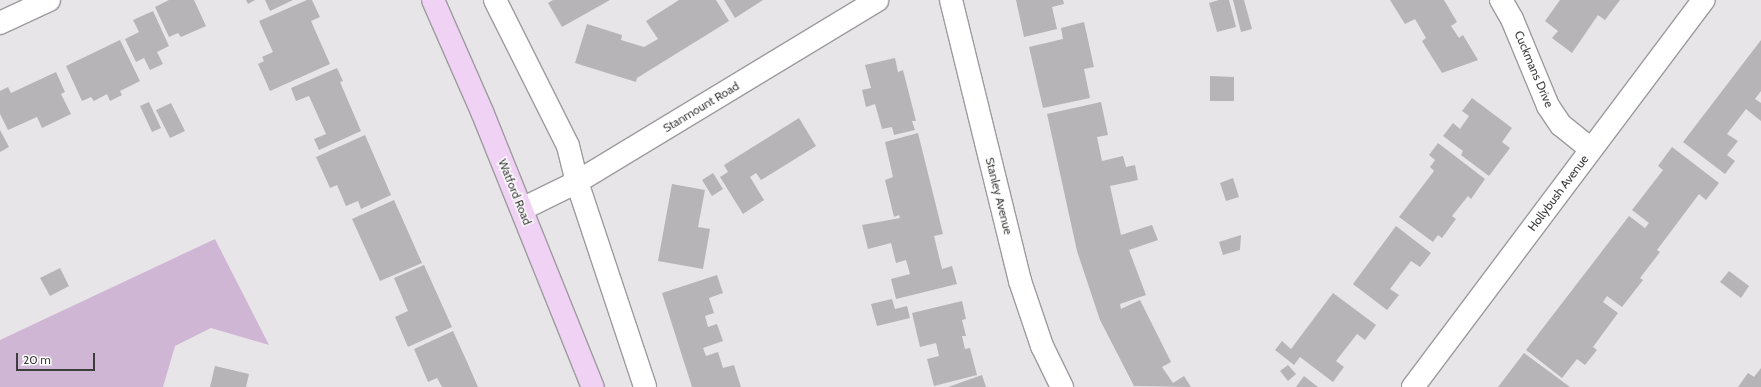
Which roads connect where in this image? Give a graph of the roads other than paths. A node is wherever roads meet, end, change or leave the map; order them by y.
1 (49, 0) edge
2 (433, 0) edge
3 (496, 0) edge
4 (877, 0) edge
5 (951, 0) edge
6 (1501, 0) edge
7 (1704, 0) edge
8 (0, 23) edge
9 (1591, 149) junction
10 (577, 182) junction
11 (522, 209) junction
12 (593, 387) edge
13 (645, 387) edge
14 (1062, 387) edge
15 (1413, 387) edge

1 - 8 street
2 - 11 main road, Watford Road
3 - 10 street
4 - 10 street, Stanmount Road
5 - 14 street, Stanley Avenue
6 - 9 street, Cuckmans Drive
7 - 9 street, Hollybush Avenue
9 - 15 street, Hollybush Avenue
10 - 11 street, Stanmount Road
10 - 13 street
11 - 12 main road, Watford Road

